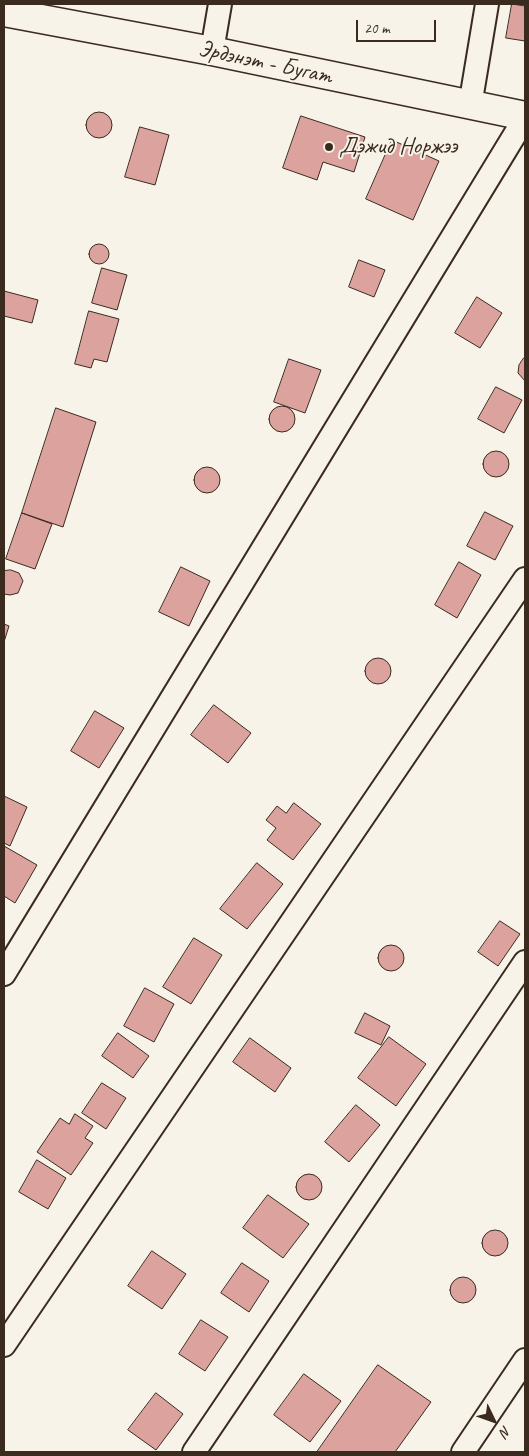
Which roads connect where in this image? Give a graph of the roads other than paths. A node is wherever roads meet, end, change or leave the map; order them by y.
1 (220, 4) edge
2 (487, 4) edge
3 (4, 12) edge
4 (212, 51) junction
5 (470, 106) junction
6 (525, 117) edge
7 (525, 578) edge
8 (525, 962) edge
9 (4, 974) edge
10 (4, 1345) edge
11 (525, 1360) edge
12 (194, 1452) edge
13 (463, 1452) edge

1 - 4 street
2 - 5 street
3 - 4 street, Эрдэнэт - Бугат
4 - 5 street, Эрдэнэт - Бугат
5 - 6 street, Эрдэнэт - Бугат
6 - 9 street
7 - 10 street
8 - 12 street
11 - 13 street

